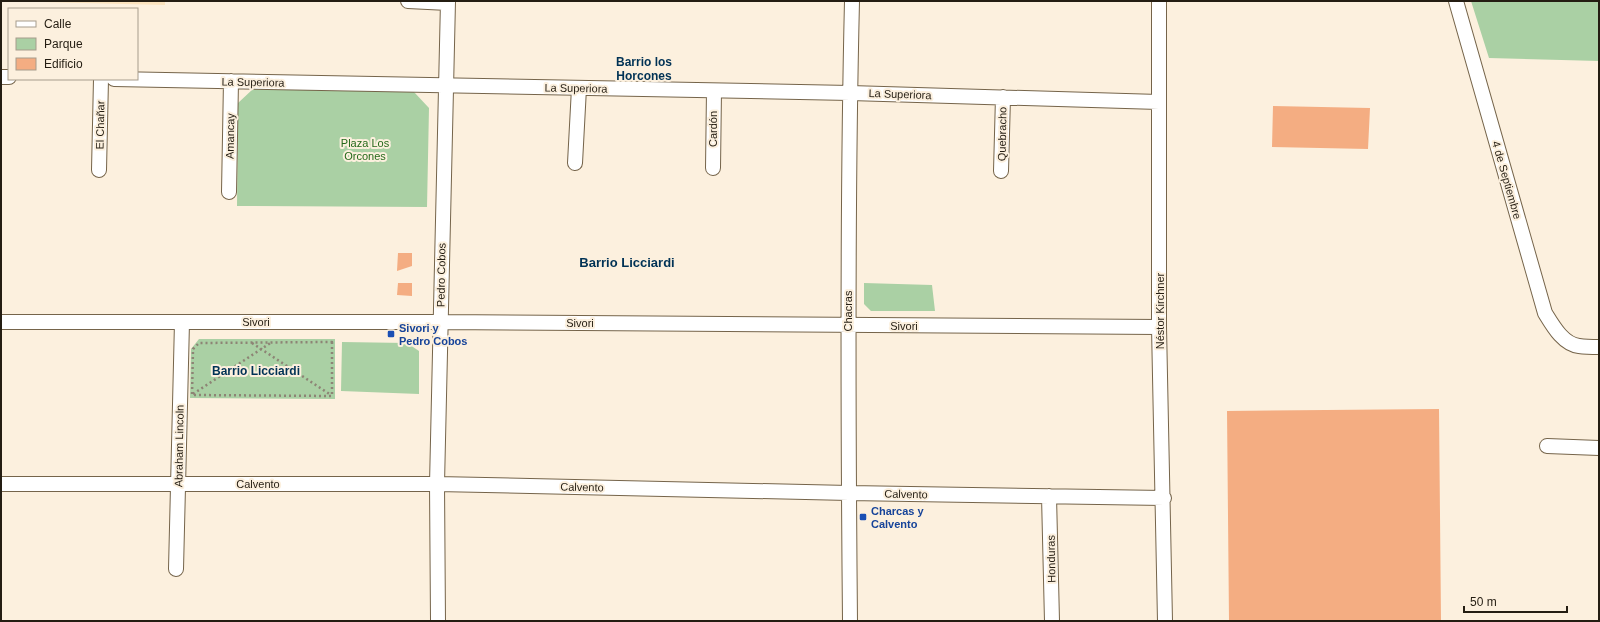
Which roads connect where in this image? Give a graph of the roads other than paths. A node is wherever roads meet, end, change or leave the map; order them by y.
1 (408, 1) edge
2 (852, 1) edge
3 (1159, 1) edge
4 (1456, 1) edge
5 (448, 2) edge
6 (138, 79) edge
7 (101, 80) edge
8 (230, 81) junction
9 (446, 86) junction
10 (579, 88) junction
11 (714, 91) junction
12 (850, 93) junction
13 (1003, 97) junction
14 (1159, 102) junction
15 (575, 163) dead end
16 (713, 168) dead end
17 (99, 170) dead end
18 (1001, 171) dead end
19 (229, 192) dead end
20 (1, 322) edge
21 (182, 322) junction
22 (440, 322) junction
23 (848, 325) junction
24 (1159, 328) junction
25 (1599, 347) edge
26 (1547, 446) dead end
27 (1599, 448) edge
28 (1, 484) edge
29 (437, 484) junction
30 (178, 485) junction
31 (849, 493) junction
32 (1050, 496) junction
33 (1164, 498) junction
34 (176, 570) dead end
35 (438, 621) edge
36 (850, 621) edge
37 (1052, 621) edge
38 (1166, 621) edge

1 - 5 street
2 - 12 street, Chacras
3 - 14 street, Néstor Kirchner
4 - 25 street, 4 de Septiembre
5 - 9 street, Pedro Cobos
6 - 8 street, La Superiora
7 - 17 street, El Chañar
8 - 9 street, La Superiora
8 - 19 street, Amancay
9 - 10 street, La Superiora
9 - 22 street, Pedro Cobos
10 - 11 street, La Superiora
10 - 15 street
11 - 12 street, La Superiora
11 - 16 street, Cardón
12 - 13 street, La Superiora
12 - 23 street, Chacras
13 - 14 street, La Superiora
13 - 18 street, Quebracho
14 - 24 street, Néstor Kirchner
20 - 21 street, Sivori
21 - 22 street, Sivori
21 - 30 street, Abraham Lincoln
22 - 23 street, Sivori
22 - 29 street, Pedro Cobos
23 - 24 street, Sivori
23 - 31 street, Chacras
24 - 33 street, Néstor Kirchner
26 - 27 street
28 - 30 street, Calvento
29 - 30 street, Calvento
29 - 31 street, Calvento
29 - 35 street, Pedro Cobos
30 - 34 street, Abraham Lincoln
31 - 32 street, Calvento
31 - 36 street, Chacras
32 - 33 street, Calvento
32 - 37 street, Honduras
33 - 38 street, Néstor Kirchner

